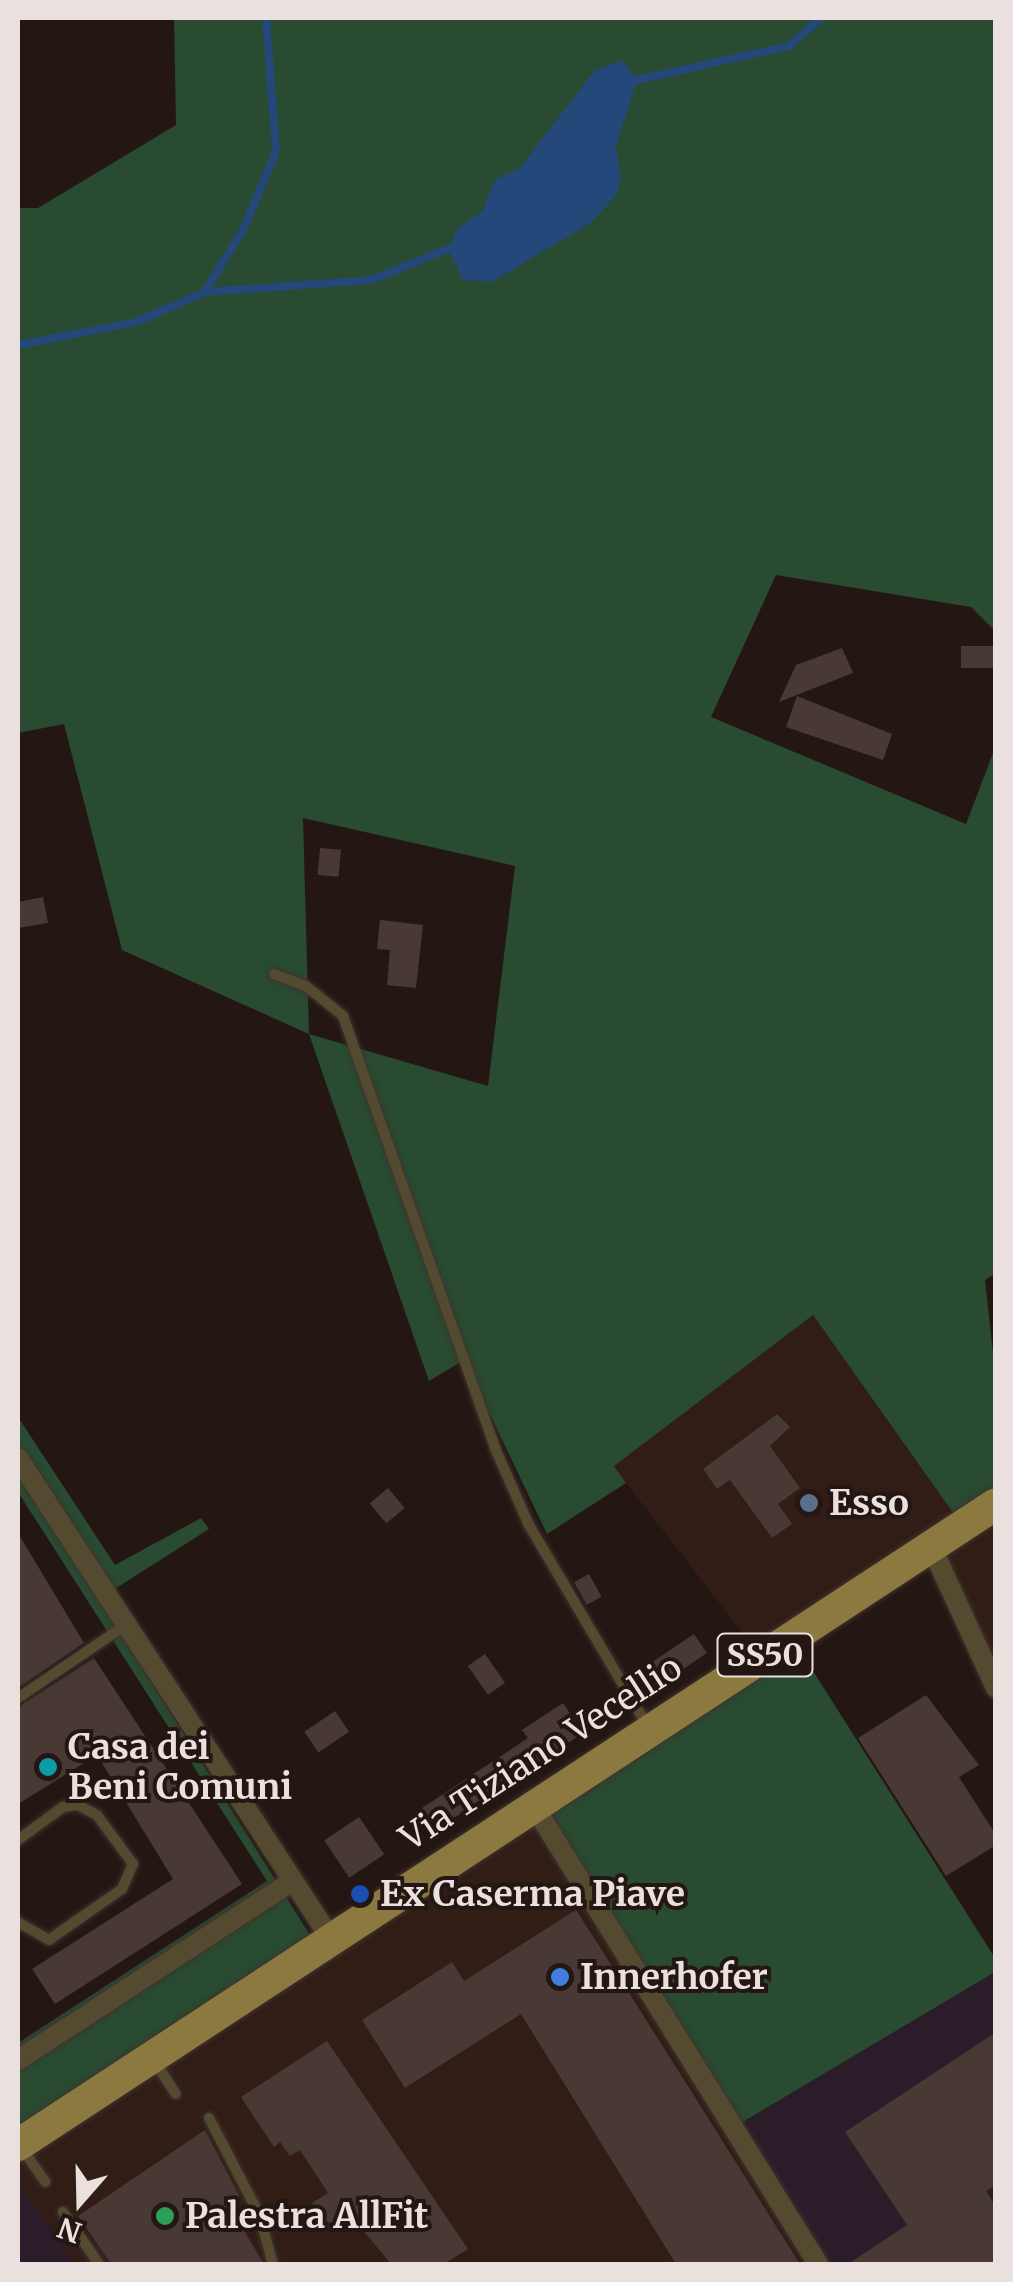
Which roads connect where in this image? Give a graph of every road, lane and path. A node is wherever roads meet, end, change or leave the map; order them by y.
1 (274, 974) dead end
2 (18, 1458) edge
3 (996, 1504) edge
4 (931, 1546) junction
5 (126, 1625) junction
6 (996, 1688) edge
7 (18, 1698) edge
8 (650, 1730) junction
9 (534, 1806) junction
10 (18, 1840) edge
11 (293, 1881) junction
12 (18, 1922) edge
13 (331, 1939) junction
14 (152, 2057) junction
15 (18, 2060) edge
16 (176, 2094) dead end
17 (209, 2118) dead end
18 (18, 2145) edge
19 (46, 2182) dead end
20 (64, 2212) dead end
21 (99, 2264) edge
22 (273, 2264) edge
23 (818, 2264) edge

1 - 8 lane
2 - 5 street
3 - 4 main road, Via Tiziano Vecellio / SS50
4 - 6 street
4 - 8 main road, Via Tiziano Vecellio / SS50
5 - 7 lane
5 - 11 street
8 - 9 main road, Via Tiziano Vecellio / SS50
9 - 13 main road, Via Tiziano Vecellio
9 - 23 street
10 - 12 lane
11 - 13 street
11 - 15 street
13 - 14 main road, Via Tiziano Vecellio
14 - 16 lane
14 - 18 main road, Via Tiziano Vecellio
17 - 22 lane
18 - 19 lane, Via Tiziano Vecellio
20 - 21 lane

